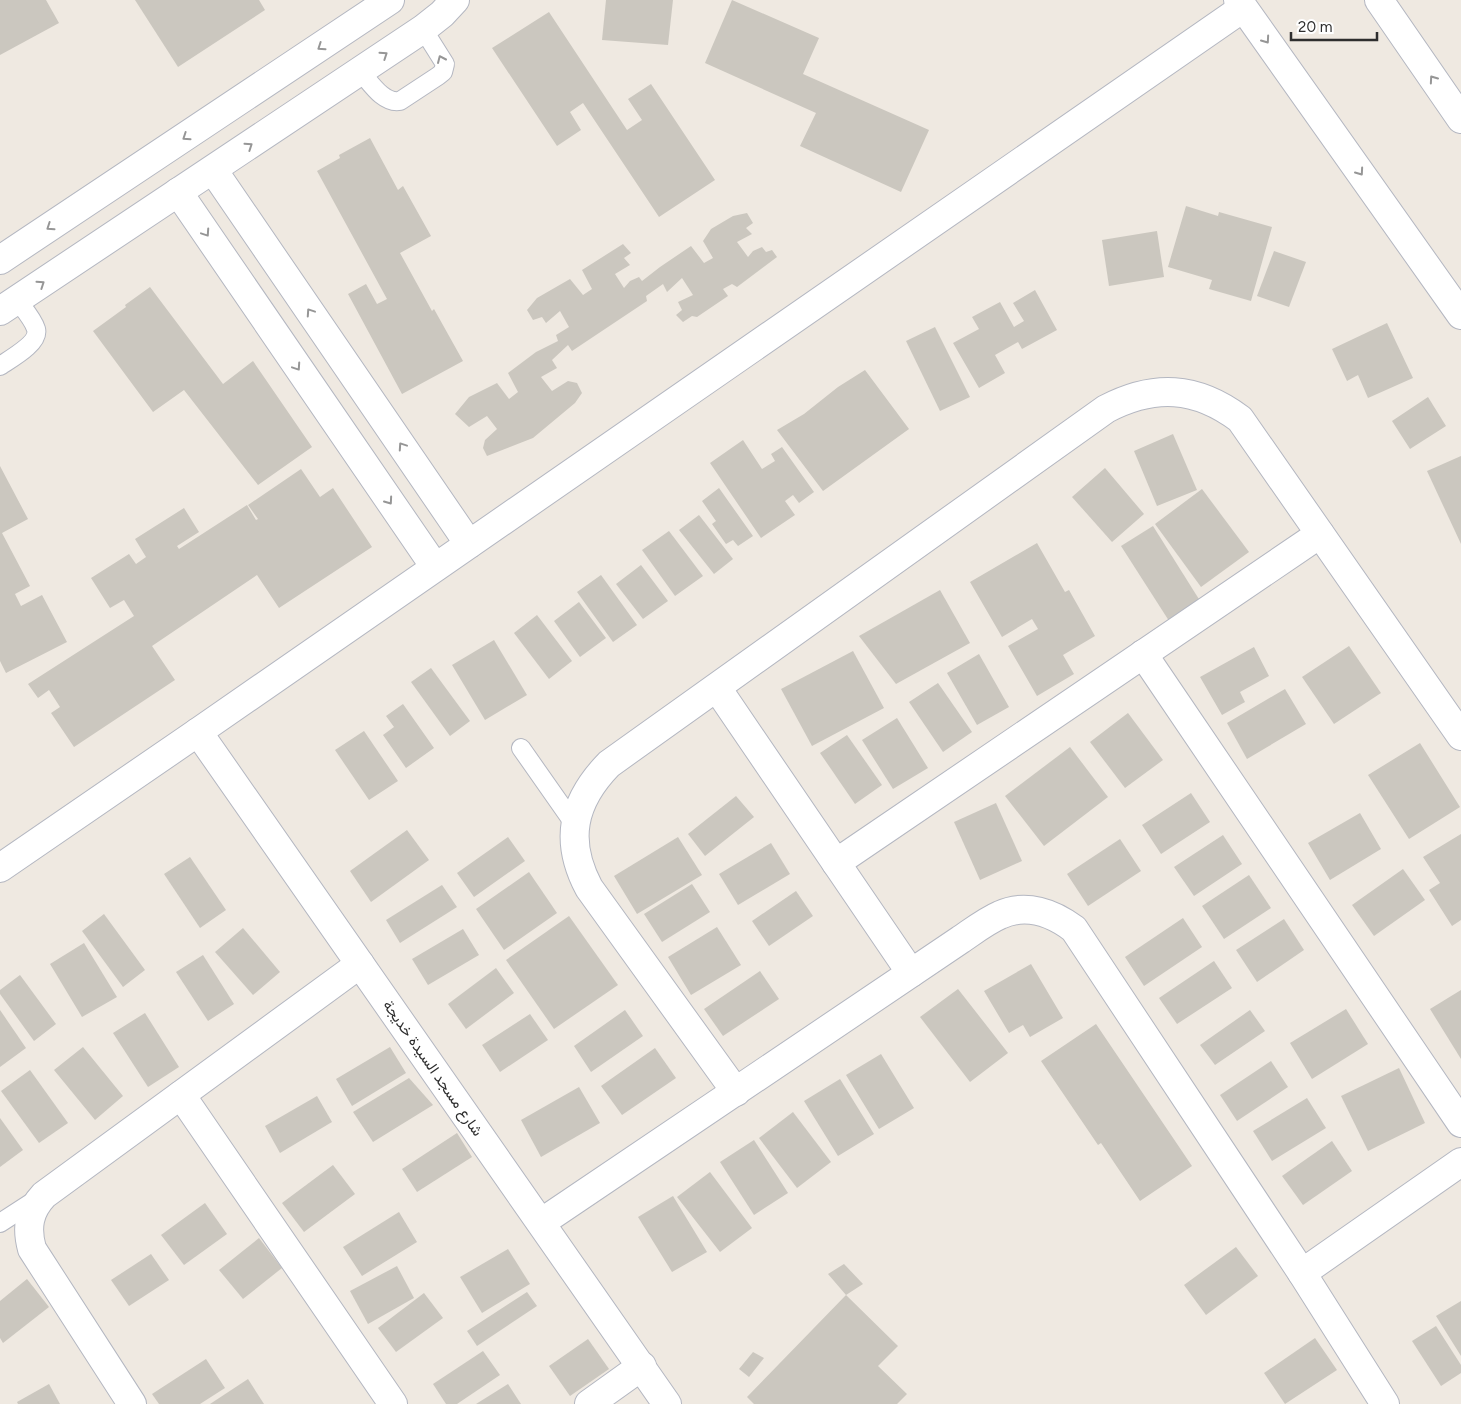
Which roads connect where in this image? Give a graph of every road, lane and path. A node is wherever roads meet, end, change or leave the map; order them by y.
1 (390, 0) edge
2 (455, 0) edge
3 (1378, 0) edge
4 (1241, 4) edge
5 (423, 29) junction
6 (360, 71) junction
7 (1461, 119) edge
8 (213, 170) junction
9 (178, 192) junction
10 (0, 260) edge
11 (8, 305) edge
12 (1461, 315) edge
13 (0, 366) edge
14 (381, 416) junction
15 (347, 440) junction
16 (1320, 534) junction
17 (469, 544) junction
18 (435, 567) junction
19 (1143, 654) junction
20 (717, 688) junction
21 (198, 732) junction
22 (1461, 736) edge
23 (521, 748) dead end
24 (575, 825) junction
25 (836, 863) junction
26 (0, 868) edge
27 (360, 964) junction
28 (911, 973) junction
29 (736, 1092) junction
30 (181, 1095) junction
31 (1461, 1124) edge
32 (1461, 1162) edge
33 (44, 1194) junction
34 (542, 1222) junction
35 (0, 1223) edge
36 (1302, 1273) junction
37 (642, 1366) junction
38 (132, 1404) edge
39 (393, 1404) edge
40 (589, 1404) edge
41 (667, 1404) edge
42 (1385, 1404) edge

1 -> 10 street
2 - 5 street
7 -> 3 street
4 -> 12 street
4 - 17 street
6 -> 5 street
6 -> 5 lane
8 -> 6 street
8 - 9 street
14 -> 8 street
11 -> 9 street
9 -> 15 street
11 - 13 lane
14 - 15 street
17 -> 14 street
15 -> 18 street
16 - 19 street
16 - 20 street
16 - 22 street
17 - 18 street
18 - 21 street
19 - 25 street
19 - 31 street
20 - 24 street
20 - 25 street
21 - 26 street
21 - 27 street, شارع مسجد السيدة خديجة
23 - 24 lane
24 - 29 street
25 - 28 street
27 - 30 street
27 - 34 street, شارع مسجد السيدة خديجة
28 - 29 street
28 - 36 street
29 - 34 street
30 - 33 street
30 - 39 street
32 - 36 street
33 - 35 lane
33 - 38 street
34 - 37 street, شارع مسجد السيدة خديجة
36 - 42 street
37 - 40 street
37 - 41 street, شارع مسجد السيدة خديجة

